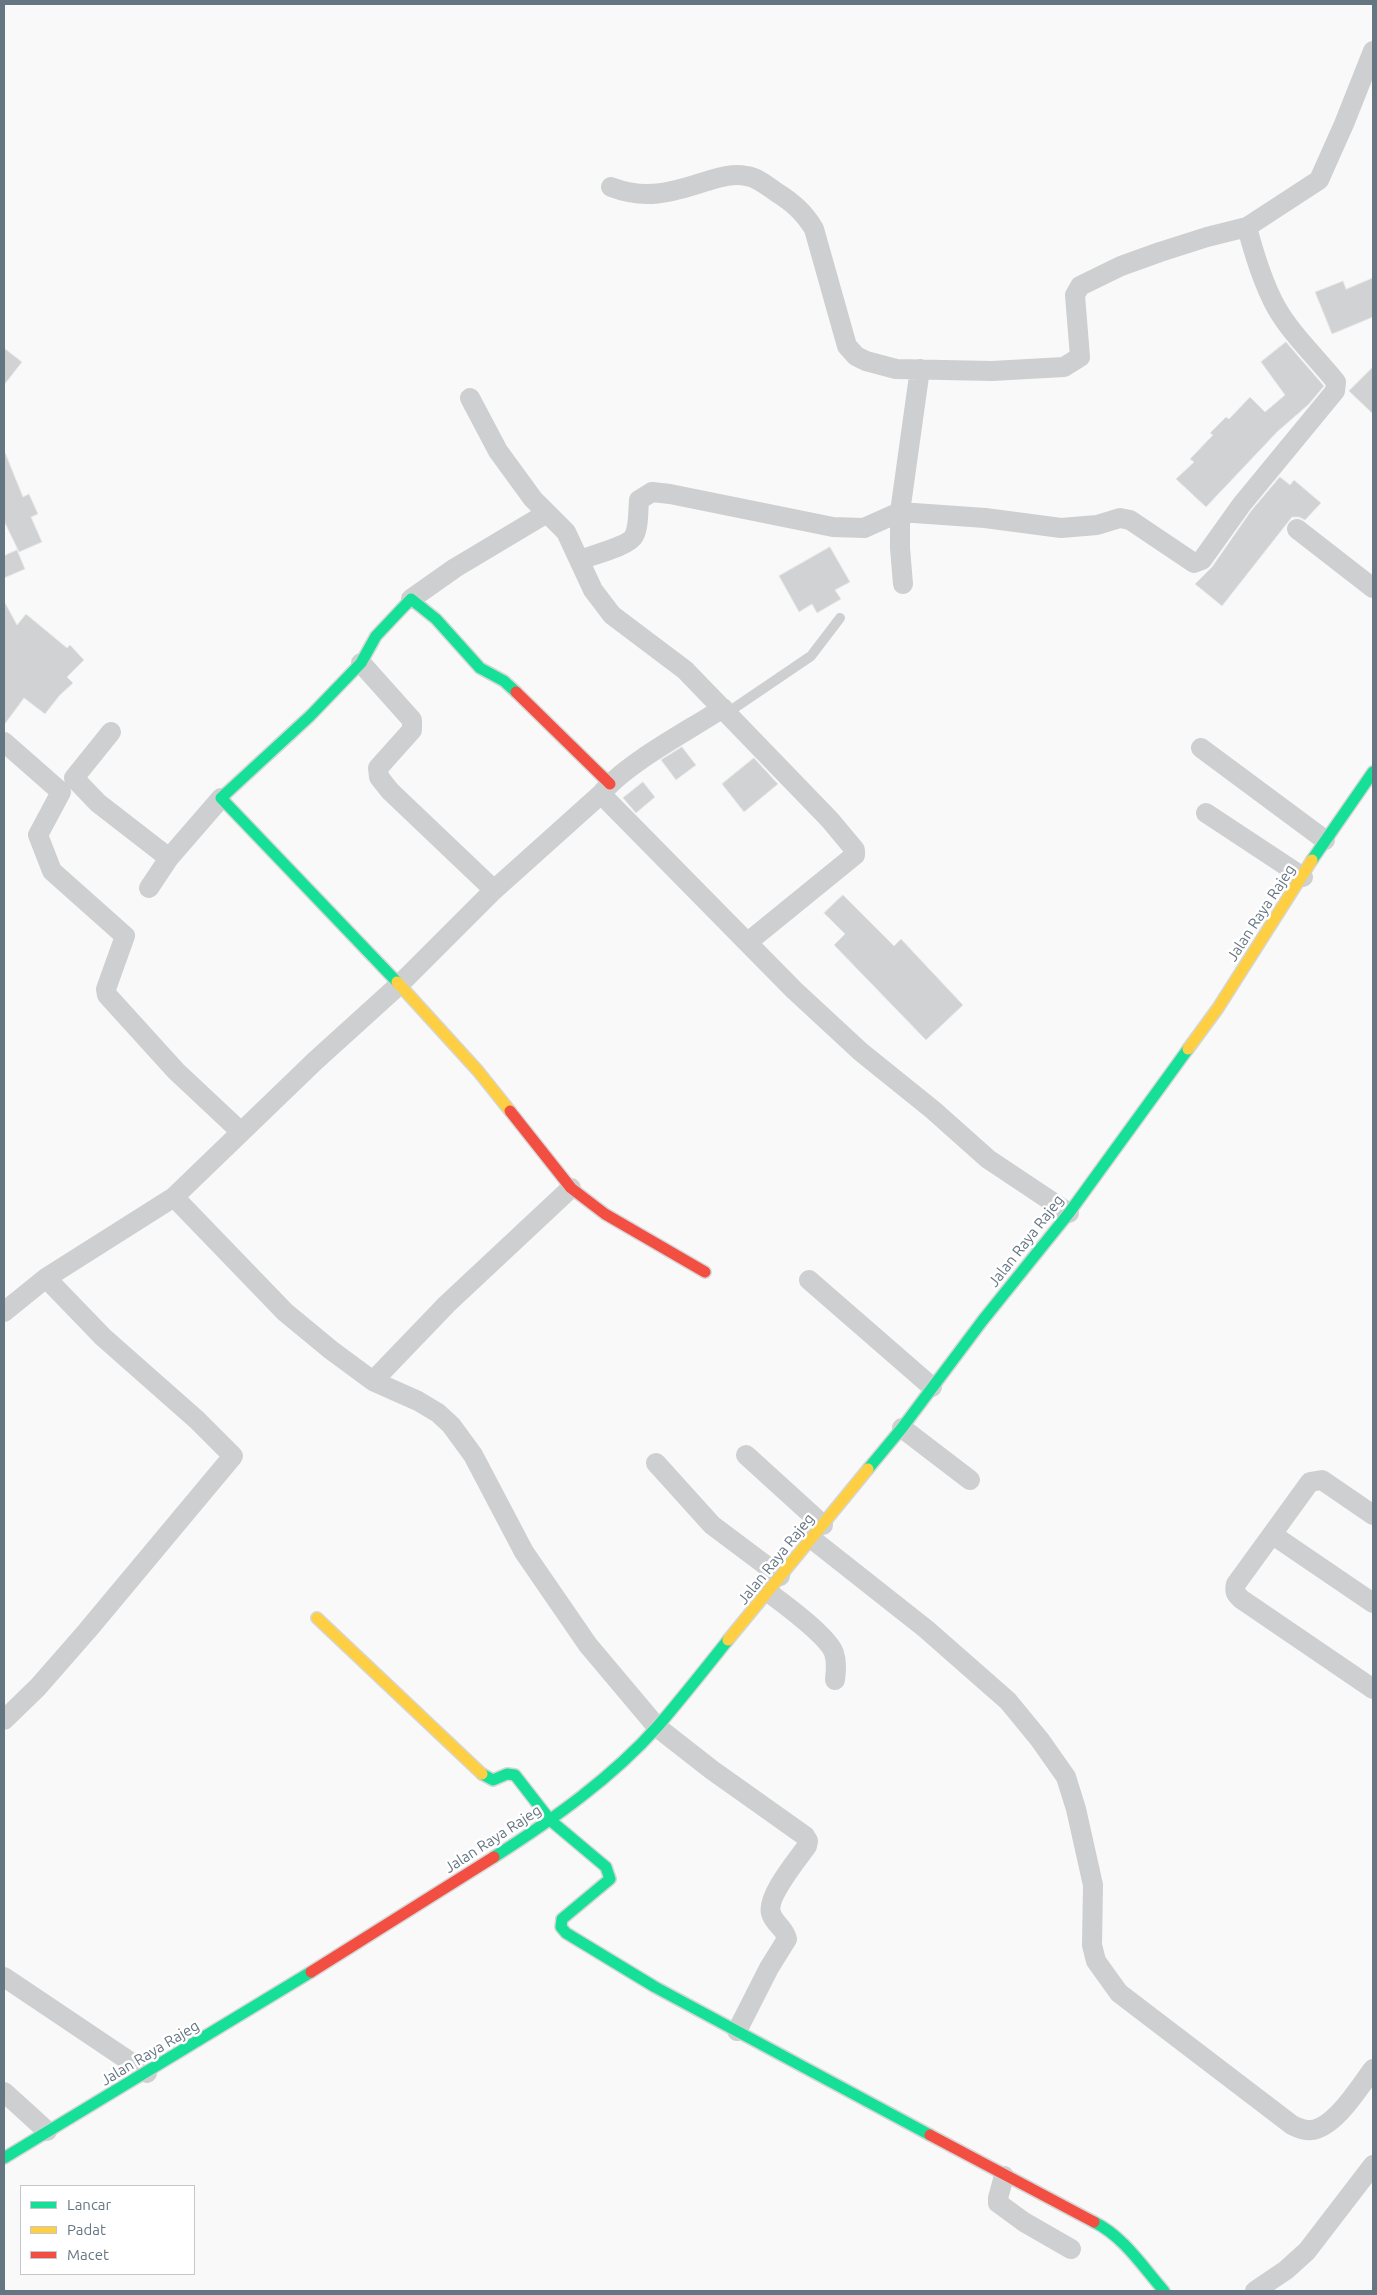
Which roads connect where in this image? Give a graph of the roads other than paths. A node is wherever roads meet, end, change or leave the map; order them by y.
1 (1373, 51) edge
2 (611, 187) dead end
3 (1247, 227) junction
4 (920, 369) junction
5 (470, 398) dead end
6 (900, 512) junction
7 (547, 513) junction
8 (1297, 529) dead end
9 (580, 560) junction
10 (903, 584) dead end
11 (1373, 588) edge
12 (411, 599) junction
13 (840, 618) dead end
14 (361, 663) junction
15 (725, 711) junction
16 (111, 732) dead end
17 (4, 742) edge
18 (1201, 748) dead end
19 (1373, 772) edge
20 (68, 785) junction
21 (606, 789) junction
22 (221, 798) junction
23 (1206, 812) dead end
24 (1325, 840) junction
25 (169, 858) junction
26 (1303, 877) junction
27 (149, 888) dead end
28 (494, 890) junction
29 (748, 942) junction
30 (400, 984) junction
31 (241, 1132) junction
32 (571, 1188) junction
33 (174, 1197) junction
34 (1069, 1213) junction
35 (706, 1272) dead end
36 (46, 1278) junction
37 (809, 1280) dead end
38 (4, 1312) edge
39 (373, 1381) junction
40 (932, 1387) junction
41 (902, 1428) junction
42 (746, 1455) dead end
43 (656, 1463) dead end
44 (970, 1480) dead end
45 (1373, 1515) edge
46 (817, 1532) junction
47 (1273, 1535) junction
48 (774, 1584) junction
49 (1373, 1603) edge
50 (317, 1618) dead end
51 (834, 1680) dead end
52 (1373, 1689) edge
53 (4, 1720) edge
54 (657, 1726) junction
55 (550, 1820) junction
56 (4, 1977) edge
57 (737, 2031) junction
58 (1373, 2068) edge
59 (147, 2073) junction
60 (4, 2092) edge
61 (47, 2131) junction
62 (4, 2158) edge
63 (1373, 2165) edge
64 (1004, 2176) junction
65 (1071, 2250) dead end
66 (1164, 2291) edge
67 (1255, 2291) edge

1 - 3 street
2 - 4 street
3 - 4 street
3 - 6 street
4 - 6 street
5 - 7 street
6 - 9 street
6 - 10 street
7 - 9 street
7 - 12 street
8 - 11 street
9 - 15 street
12 - 14 street
12 - 21 street
13 - 15 lane
14 - 22 street
14 - 28 street
15 - 21 street
15 - 29 street
16 - 20 street
17 - 20 street
18 - 24 street
19 - 24 street, Jalan Raya Rajeg
20 - 25 street
20 - 31 street
21 - 28 street
21 - 29 street
22 - 25 street
22 - 30 street
23 - 26 street
24 - 26 street, Jalan Raya Rajeg
25 - 27 street
26 - 34 street, Jalan Raya Rajeg
28 - 30 street
29 - 34 street
30 - 31 street
30 - 32 street
31 - 33 street
32 - 35 street
32 - 39 street
33 - 36 street
33 - 39 street
34 - 40 street, Jalan Raya Rajeg
36 - 38 street
36 - 53 street
37 - 40 street
39 - 54 street
40 - 41 street, Jalan Raya Rajeg
41 - 44 street
41 - 46 street, Jalan Raya Rajeg
42 - 46 street
43 - 48 street
45 - 47 street
46 - 48 street, Jalan Raya Rajeg
46 - 58 street
47 - 49 street
47 - 52 street
48 - 51 street
48 - 54 street, Jalan Raya Rajeg
50 - 55 street
54 - 55 street, Jalan Raya Rajeg
54 - 57 street
55 - 57 street
55 - 59 street, Jalan Raya Rajeg
56 - 59 street
57 - 64 street
59 - 61 street, Jalan Raya Rajeg
60 - 61 street
61 - 62 street, Jalan Raya Rajeg
63 - 67 street
64 - 65 street
64 - 66 street

